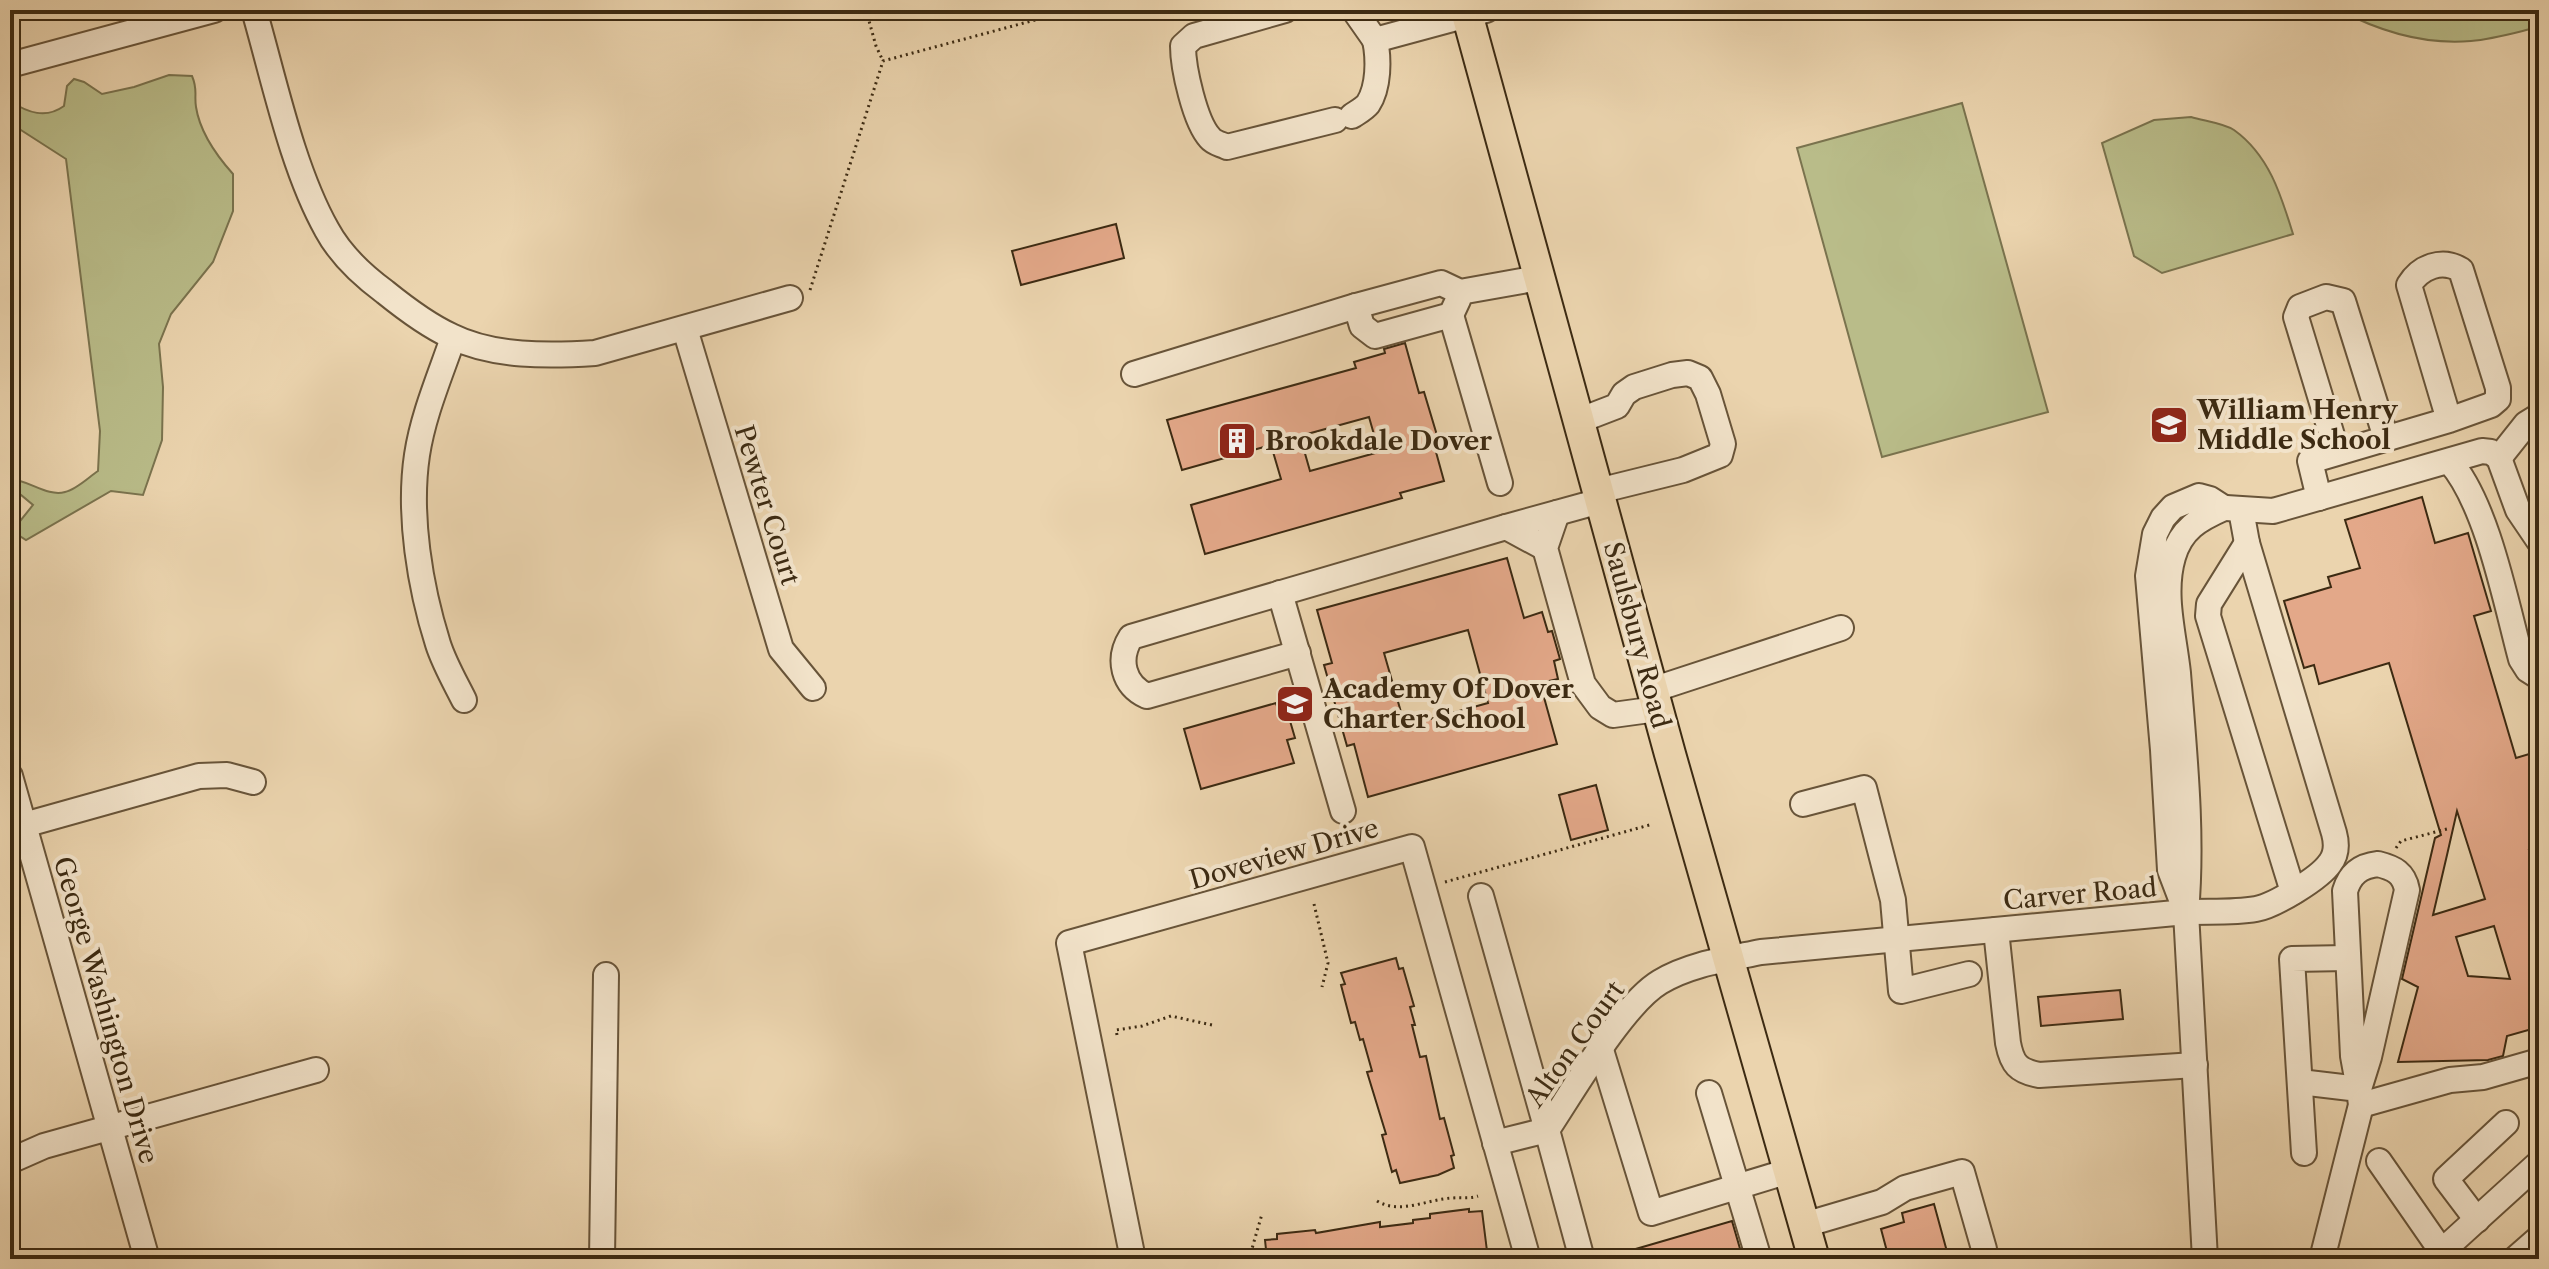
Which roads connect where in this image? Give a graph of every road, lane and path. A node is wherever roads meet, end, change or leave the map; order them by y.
1 (214, 10) edge
2 (254, 10) edge
3 (866, 10) edge
4 (1072, 10) edge
5 (1285, 10) edge
6 (1354, 10) edge
7 (1473, 12) edge
8 (1375, 40) junction
9 (883, 61) junction
10 (10, 65) edge
11 (1539, 278) junction
12 (798, 300) joint
13 (1457, 301) junction
14 (1357, 311) junction
15 (685, 329) junction
16 (453, 338) junction
17 (1134, 374) dead end
18 (2539, 416) edge
19 (2449, 420) junction
20 (1578, 421) junction
21 (2386, 438) junction
22 (2337, 452) junction
23 (2499, 458) junction
24 (2450, 462) junction
25 (1500, 483) dead end
26 (1599, 496) junction
27 (2319, 498) junction
28 (2232, 509) junction
29 (1557, 513) junction
30 (1506, 527) junction
31 (2539, 541) edge
32 (2247, 543) junction
33 (1545, 548) junction
34 (1280, 593) junction
35 (1841, 628) dead end
36 (1298, 653) junction
37 (2539, 677) edge
38 (813, 688) dead end
39 (1654, 699) junction
40 (464, 700) dead end
41 (10, 776) edge
42 (253, 782) dead end
43 (1803, 804) dead end
44 (1343, 811) dead end
45 (1653, 824) dead end
46 (24, 825) junction
47 (2447, 829) dead end
48 (2393, 854) dead end
49 (1453, 880) dead end
50 (2293, 892) junction
51 (1481, 896) dead end
52 (1314, 904) dead end
53 (2186, 912) junction
54 (1996, 930) junction
55 (1897, 939) junction
56 (2347, 958) junction
57 (1728, 959) junction
58 (1969, 974) dead end
59 (606, 975) dead end
60 (1322, 987) dead end
61 (1212, 1025) dead end
62 (1117, 1035) dead end
63 (1601, 1050) junction
64 (2539, 1061) edge
65 (2195, 1065) junction
66 (316, 1070) dead end
67 (2300, 1082) junction
68 (1709, 1093) dead end
69 (2360, 1097) junction
70 (2506, 1123) dead end
71 (110, 1129) junction
72 (1547, 1130) junction
73 (1495, 1143) junction
74 (2304, 1153) dead end
75 (10, 1161) edge
76 (2379, 1161) dead end
77 (2539, 1163) edge
78 (1789, 1171) junction
79 (1737, 1187) junction
80 (1478, 1196) dead end
81 (1377, 1201) dead end
82 (1262, 1214) dead end
83 (2477, 1220) junction
84 (1804, 1225) junction
85 (2539, 1238) edge
86 (1984, 1249) dead end
87 (2444, 1255) edge
88 (147, 1259) edge
89 (602, 1259) edge
90 (1133, 1259) edge
91 (1249, 1259) edge
92 (1528, 1259) edge
93 (1582, 1259) edge
94 (1759, 1259) edge
95 (1814, 1259) edge
96 (2205, 1259) edge
97 (2322, 1259) edge
98 (2515, 1259) edge

1 - 10 street
2 - 16 street
3 - 9 path
4 - 9 path
5 - 8 street
6 - 8 street
7 - 8 street
7 - 11 main road, Saulsbury Road
9 - 12 path
11 - 13 street
11 - 20 main road, Saulsbury Road
12 - 15 street
13 - 14 street
13 - 14 street
13 - 25 street
14 - 17 street
15 - 16 street
15 - 38 street, Pewter Court
16 - 40 street
18 - 23 street
19 - 19 street
19 - 21 street
20 - 26 main road, Saulsbury Road
20 - 26 street
21 - 22 street
21 - 22 street
22 - 27 street
23 - 24 street
23 - 31 street
24 - 27 street
24 - 37 street
26 - 29 street
26 - 39 main road, Saulsbury Road
27 - 28 street
28 - 32 street
28 - 53 street
29 - 30 street
29 - 33 street
30 - 33 street
30 - 34 street
32 - 50 street
32 - 50 street
33 - 39 street
34 - 36 street
34 - 36 street
35 - 39 street
36 - 44 street
39 - 57 main road, Saulsbury Road
41 - 46 street, George Washington Drive
42 - 46 street
43 - 55 street
45 - 49 path
46 - 71 street, George Washington Drive
47 - 48 path
50 - 53 street
51 - 72 street
52 - 60 path
53 - 54 street, Carver Road
53 - 65 street, Carver Road
54 - 55 street, Carver Road
54 - 65 street
55 - 57 street, Carver Road
55 - 58 street
56 - 67 street
56 - 69 street
56 - 69 street
57 - 63 street, Alton Court
57 - 78 main road, Saulsbury Road
59 - 89 street
61 - 62 path
63 - 72 street, Alton Court
63 - 79 street
64 - 69 street
65 - 96 street, Carver Road
66 - 71 street
67 - 69 street
67 - 74 street
68 - 79 street
69 - 97 street
70 - 83 street
71 - 75 street
71 - 88 street, George Washington Drive
72 - 73 street
72 - 93 street, Alton Court
73 - 90 street, Doveview Drive
73 - 92 street, Doveview Drive
76 - 87 street
77 - 83 street
78 - 79 street
78 - 84 main road, Saulsbury Road
79 - 94 street
80 - 81 path
82 - 91 path
83 - 87 street
84 - 86 street
84 - 95 main road, Saulsbury Road
85 - 98 street

